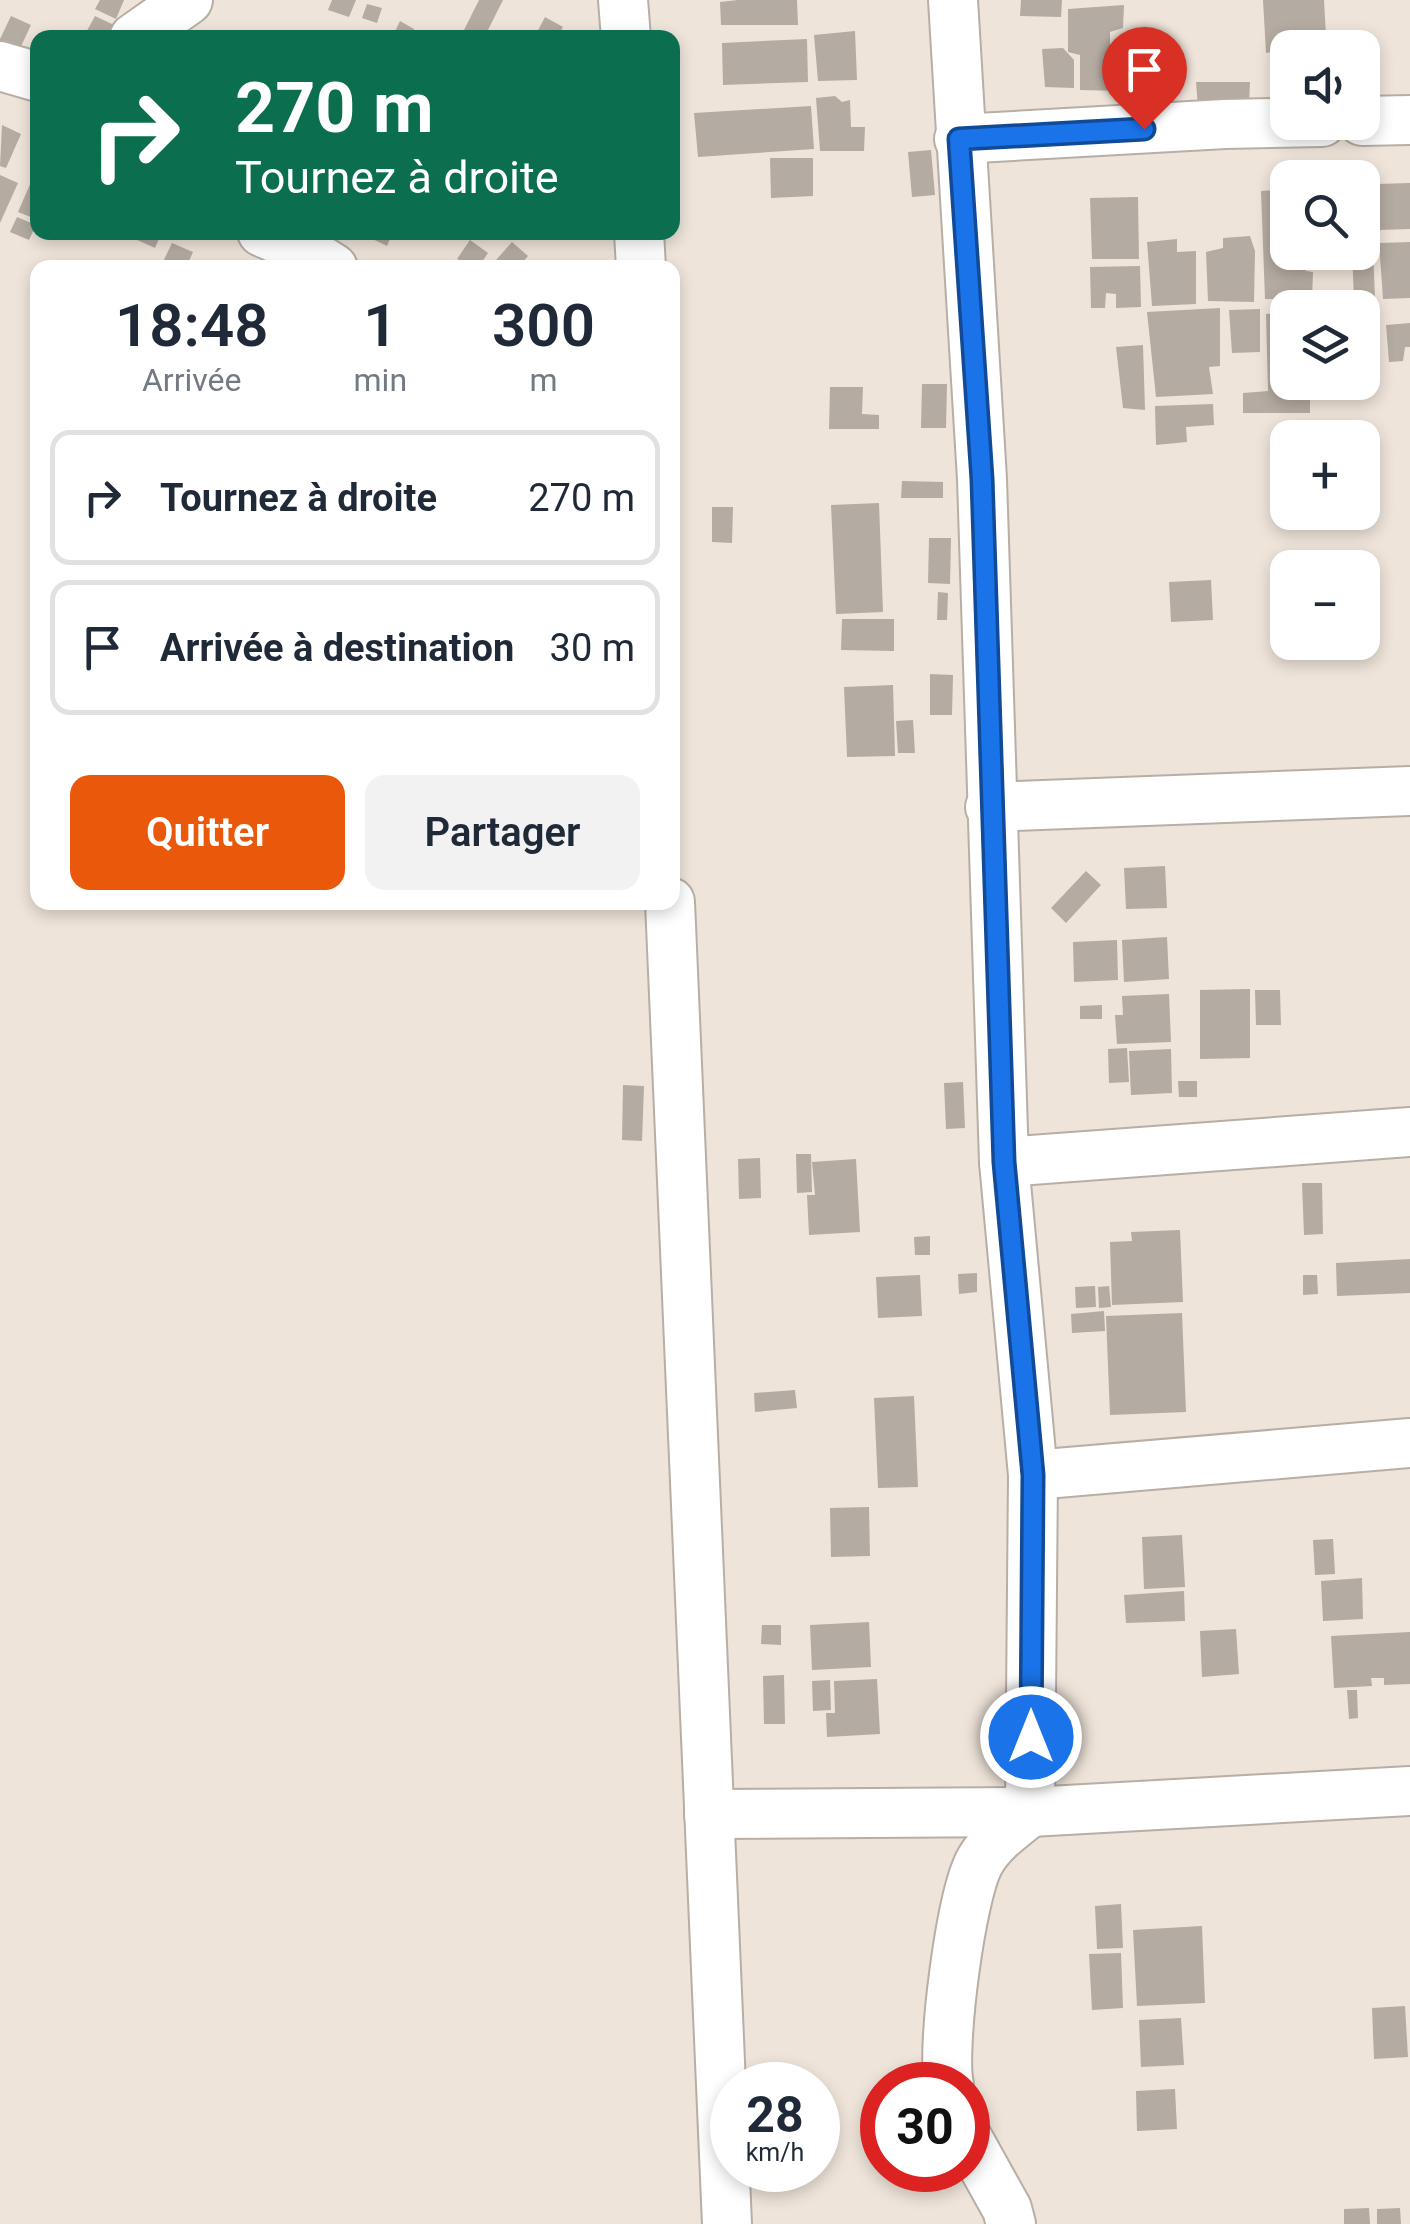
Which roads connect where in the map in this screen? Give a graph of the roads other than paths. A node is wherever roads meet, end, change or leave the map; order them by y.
1 (188, 0) edge
2 (624, 0) edge
3 (953, 0) edge
4 (145, 30) edge
5 (626, 30) edge
6 (0, 66) edge
7 (30, 74) edge
8 (1410, 120) edge
9 (1380, 121) edge
10 (1270, 123) edge
11 (959, 139) junction
12 (281, 240) edge
13 (320, 260) edge
14 (1410, 791) edge
15 (990, 807) junction
16 (670, 910) edge
17 (1410, 1132) edge
18 (1004, 1162) junction
19 (1410, 1443) edge
20 (1033, 1475) junction
21 (1410, 1791) edge
22 (1030, 1812) junction
23 (709, 1814) junction
24 (949, 2062) edge
25 (990, 2178) edge
26 (728, 2224) edge
27 (1011, 2224) edge

1 - 4 street
2 - 5 street
3 - 11 street
6 - 7 street
8 - 9 street
10 - 11 street
11 - 15 street
12 - 13 street
14 - 15 street
15 - 18 street
16 - 23 street
17 - 18 street
18 - 20 street
19 - 20 street
20 - 22 street
21 - 22 street
22 - 23 street
22 - 24 street
23 - 26 street
25 - 27 street

